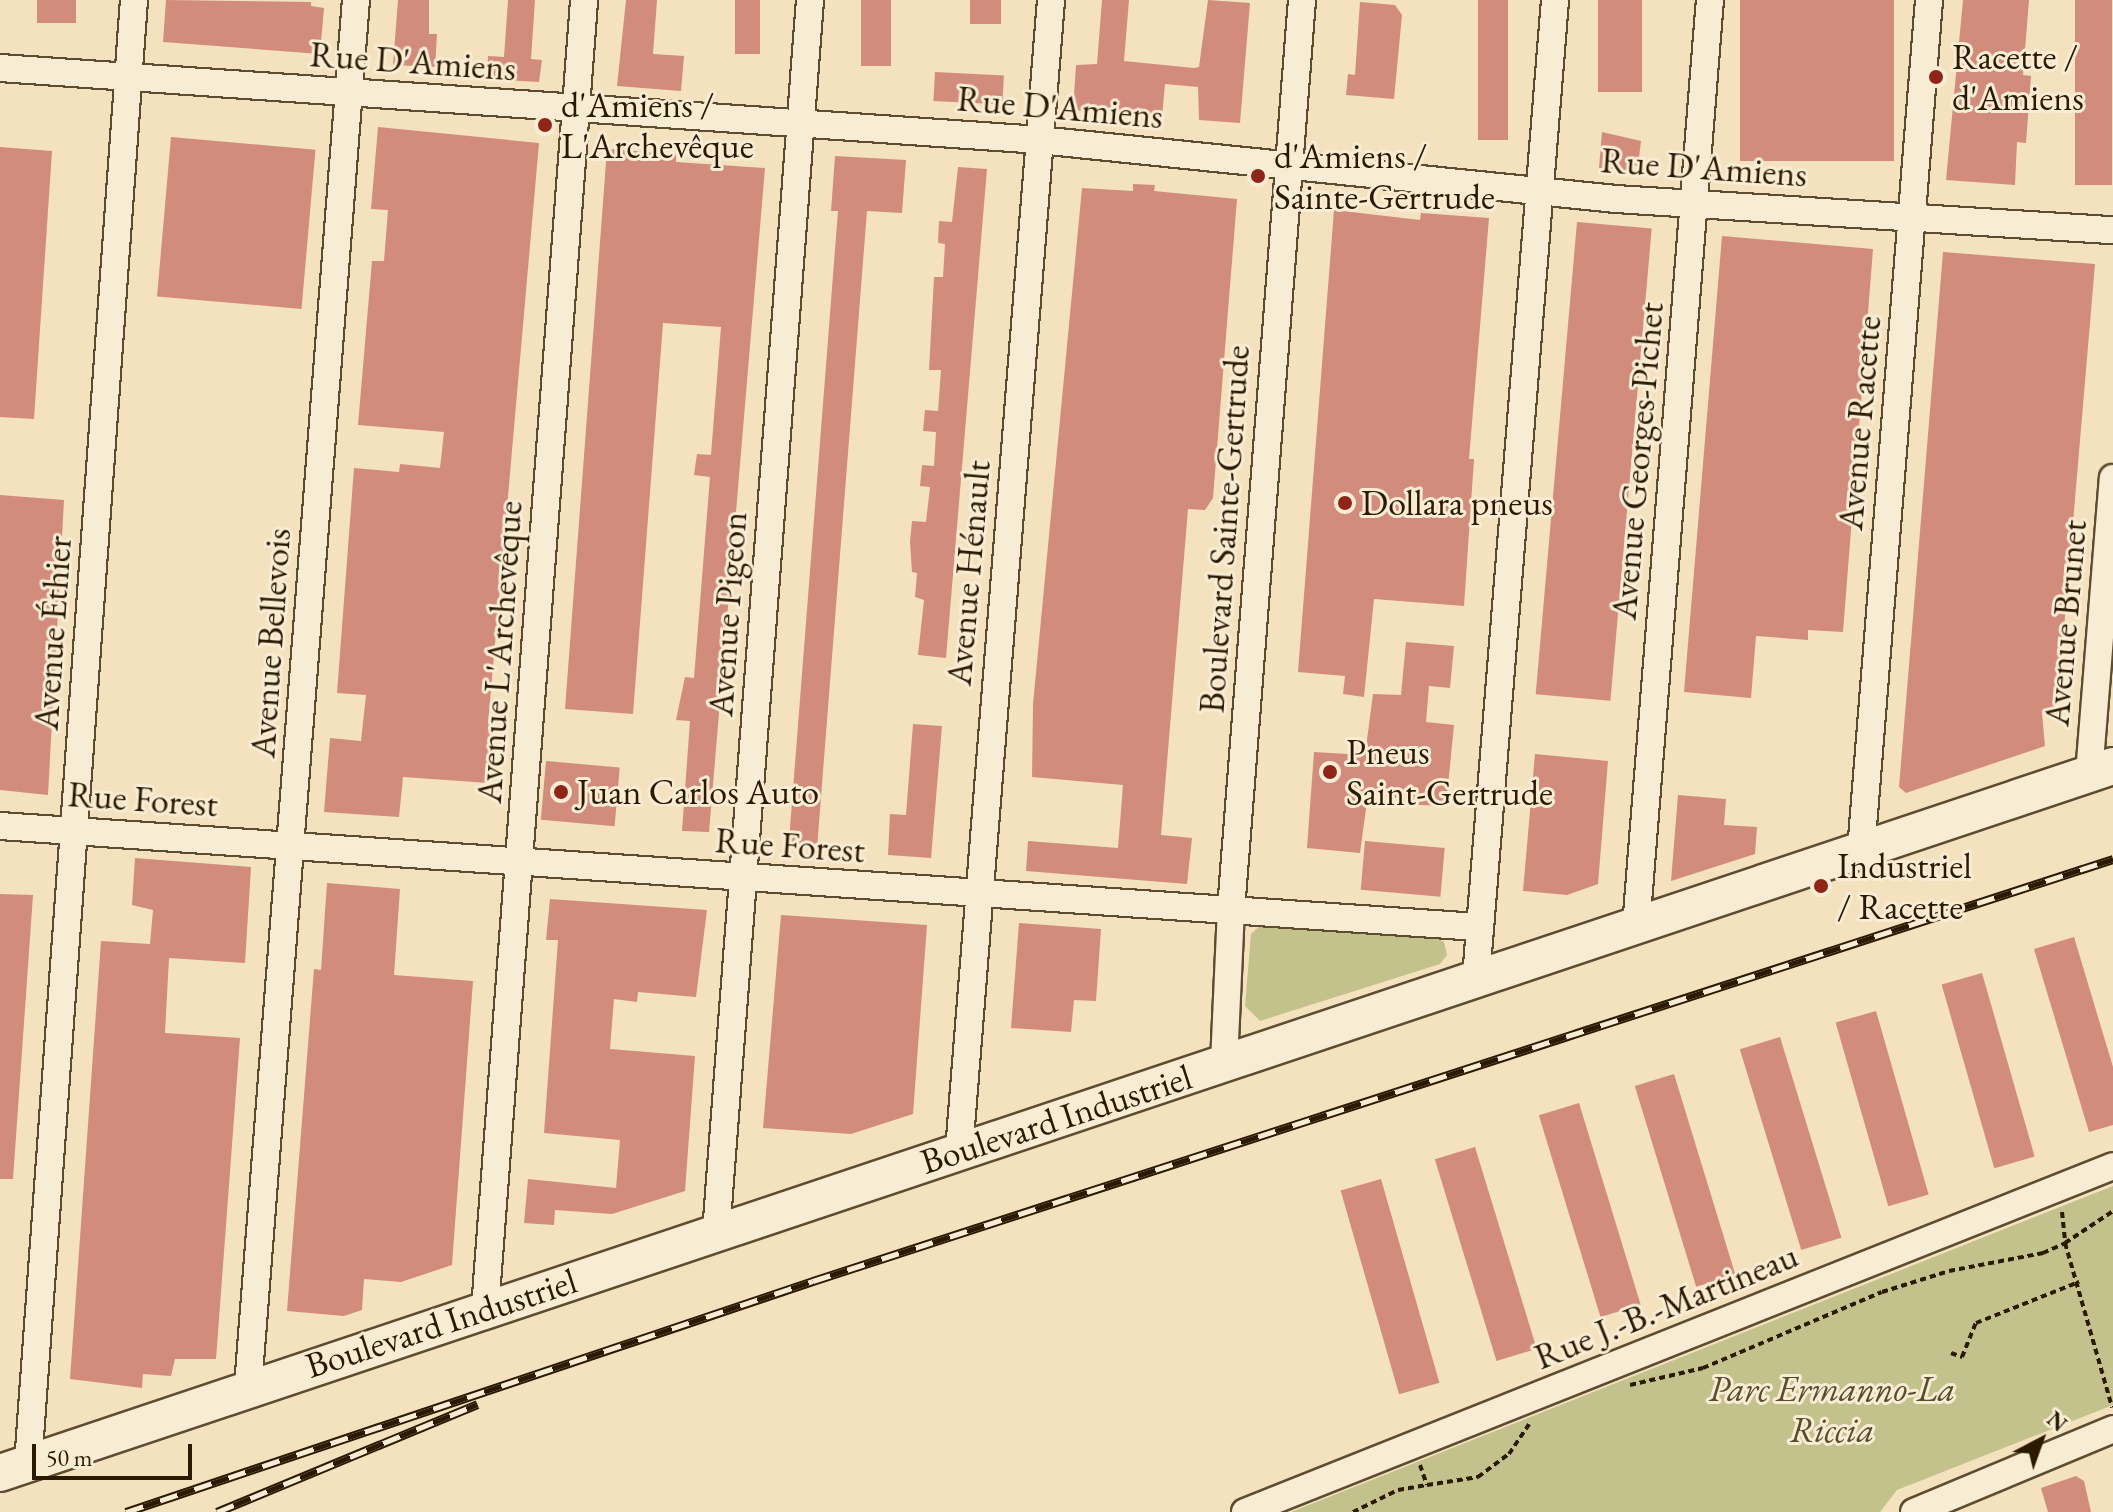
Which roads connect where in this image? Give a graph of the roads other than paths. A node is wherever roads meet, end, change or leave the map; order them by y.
1 (134, 0) edge
2 (356, 0) edge
3 (584, 0) edge
4 (810, 0) edge
5 (1051, 0) edge
6 (1302, 0) edge
7 (1555, 0) edge
8 (1710, 0) edge
9 (1929, 0) edge
10 (0, 68) edge
11 (129, 77) junction
12 (348, 94) junction
13 (575, 108) junction
14 (800, 124) junction
15 (1039, 140) junction
16 (1289, 163) junction
17 (1539, 192) junction
18 (1694, 203) junction
19 (1912, 217) junction
20 (2113, 230) edge
21 (2113, 478) edge
22 (2101, 770) edge
23 (0, 826) edge
24 (74, 831) junction
25 (291, 845) junction
26 (1861, 851) junction
27 (519, 861) junction
28 (745, 878) junction
29 (979, 893) junction
30 (1231, 910) junction
31 (1478, 927) junction
32 (1636, 927) junction
33 (1476, 978) junction
34 (1224, 1063) junction
35 (959, 1151) junction
36 (2113, 1166) edge
37 (716, 1233) junction
38 (485, 1309) junction
39 (248, 1387) junction
40 (2113, 1429) edge
41 (14, 1468) edge
42 (1245, 1512) edge
43 (1914, 1512) edge

1 - 11 street, Avenue Éthier
2 - 12 street, Avenue Bellevois
3 - 13 street, Avenue L'Archevêque
4 - 14 street, Avenue Pigeon
5 - 15 street, Avenue Hénault
6 - 16 street, Boulevard Sainte-Gertrude
7 - 17 street
8 - 18 street, Avenue Georges-Pichet
9 - 19 street, Avenue Racette
10 - 11 street, Rue D'Amiens
11 - 12 street, Rue D'Amiens
11 - 24 street, Avenue Éthier
12 - 13 street, Rue D'Amiens
12 - 25 street, Avenue Bellevois
13 - 14 street, Rue D'Amiens
13 - 27 street, Avenue L'Archevêque
14 - 15 street, Rue D'Amiens
14 - 28 street, Avenue Pigeon
15 - 16 street, Rue D'Amiens
15 - 29 street, Avenue Hénault
16 - 17 street, Rue D'Amiens
16 - 30 street, Boulevard Sainte-Gertrude
17 - 18 street, Rue D'Amiens
17 - 31 street
18 - 19 street, Rue D'Amiens
18 - 32 street, Avenue Georges-Pichet
19 - 20 street, Rue D'Amiens
19 - 26 street, Avenue Racette
21 - 22 street, Avenue Brunet
22 - 26 street, Boulevard Industriel
23 - 24 street, Rue Forest
24 - 25 street, Rue Forest
24 - 41 street, Avenue Éthier
25 - 27 street, Rue Forest
25 - 39 street, Avenue Bellevois
26 - 32 street, Boulevard Industriel
27 - 28 street, Rue Forest
27 - 38 street, Avenue L'Archevêque
28 - 29 street, Rue Forest
28 - 37 street, Avenue Pigeon
29 - 30 street, Rue Forest
29 - 35 street, Avenue Hénault
30 - 31 street, Rue Forest
30 - 34 street, Boulevard Sainte-Gertrude
31 - 33 street
32 - 33 street, Boulevard Industriel
33 - 34 street, Boulevard Industriel
34 - 35 street, Boulevard Industriel
35 - 37 street, Boulevard Industriel
36 - 42 street, Rue J.-B.-Martineau
37 - 38 street, Boulevard Industriel
38 - 39 street, Boulevard Industriel
39 - 41 street, Boulevard Industriel
40 - 43 street

